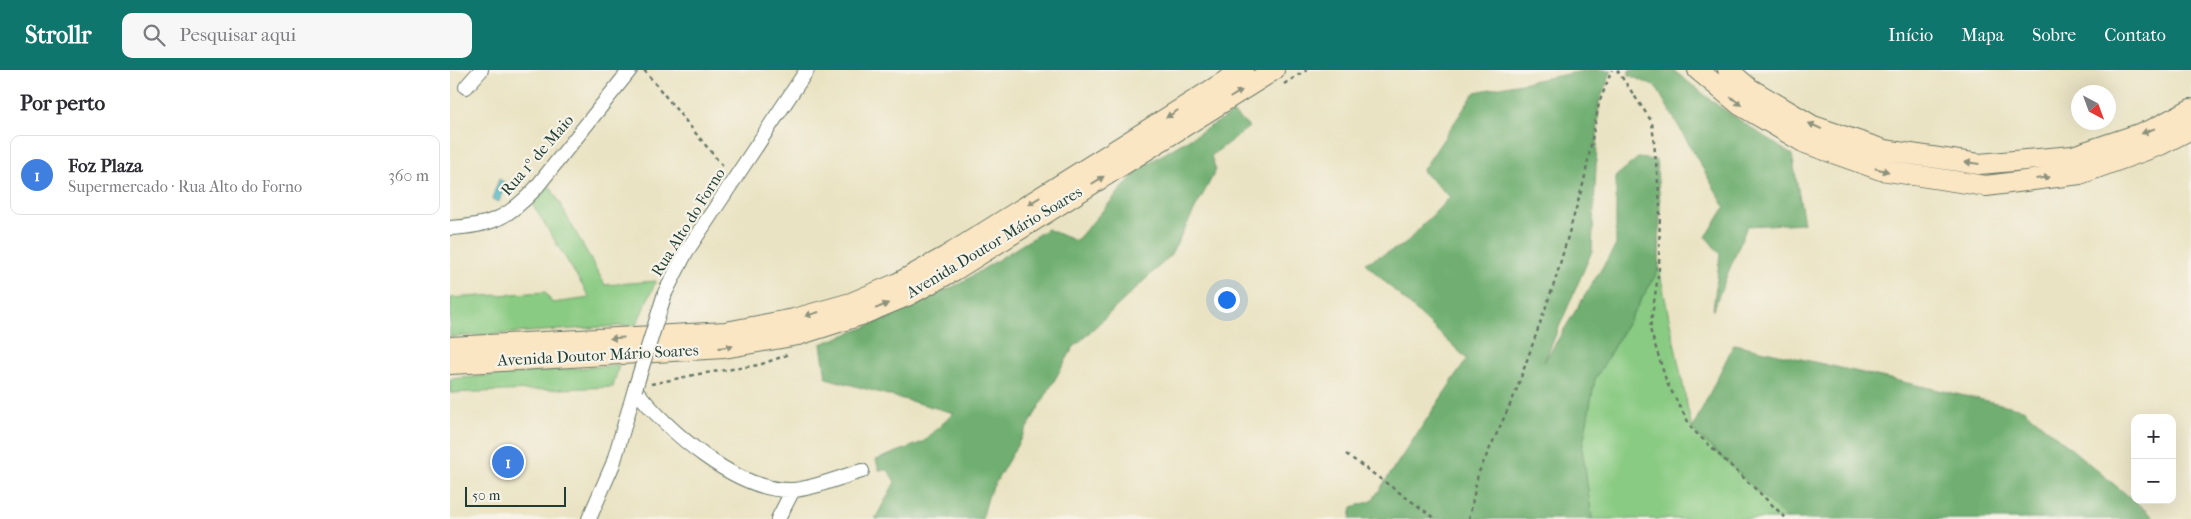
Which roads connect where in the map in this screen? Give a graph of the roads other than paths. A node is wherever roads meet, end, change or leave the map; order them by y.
1 (481, 70) edge
2 (630, 70) edge
3 (807, 70) edge
4 (1243, 70) edge
5 (1274, 70) edge
6 (1698, 70) edge
7 (1728, 70) edge
8 (466, 87) dead end
9 (2191, 109) edge
10 (2191, 129) edge
11 (450, 228) edge
12 (450, 347) edge
13 (450, 364) edge
14 (635, 389) junction
15 (862, 471) dead end
16 (793, 490) junction
17 (589, 519) edge
18 (778, 519) edge

1 - 8 street
2 - 11 street, Rua 1º de Maio
3 - 14 street, Rua Alto do Forno, bridge
4 -> 12 main road, Avenida Doutor Mário Soares
13 -> 5 main road, Avenida Doutor Mário Soares
6 -> 10 main road
9 -> 7 main road
14 - 16 street
14 - 17 street, Rua Alto do Forno
15 - 16 street
16 - 18 street

